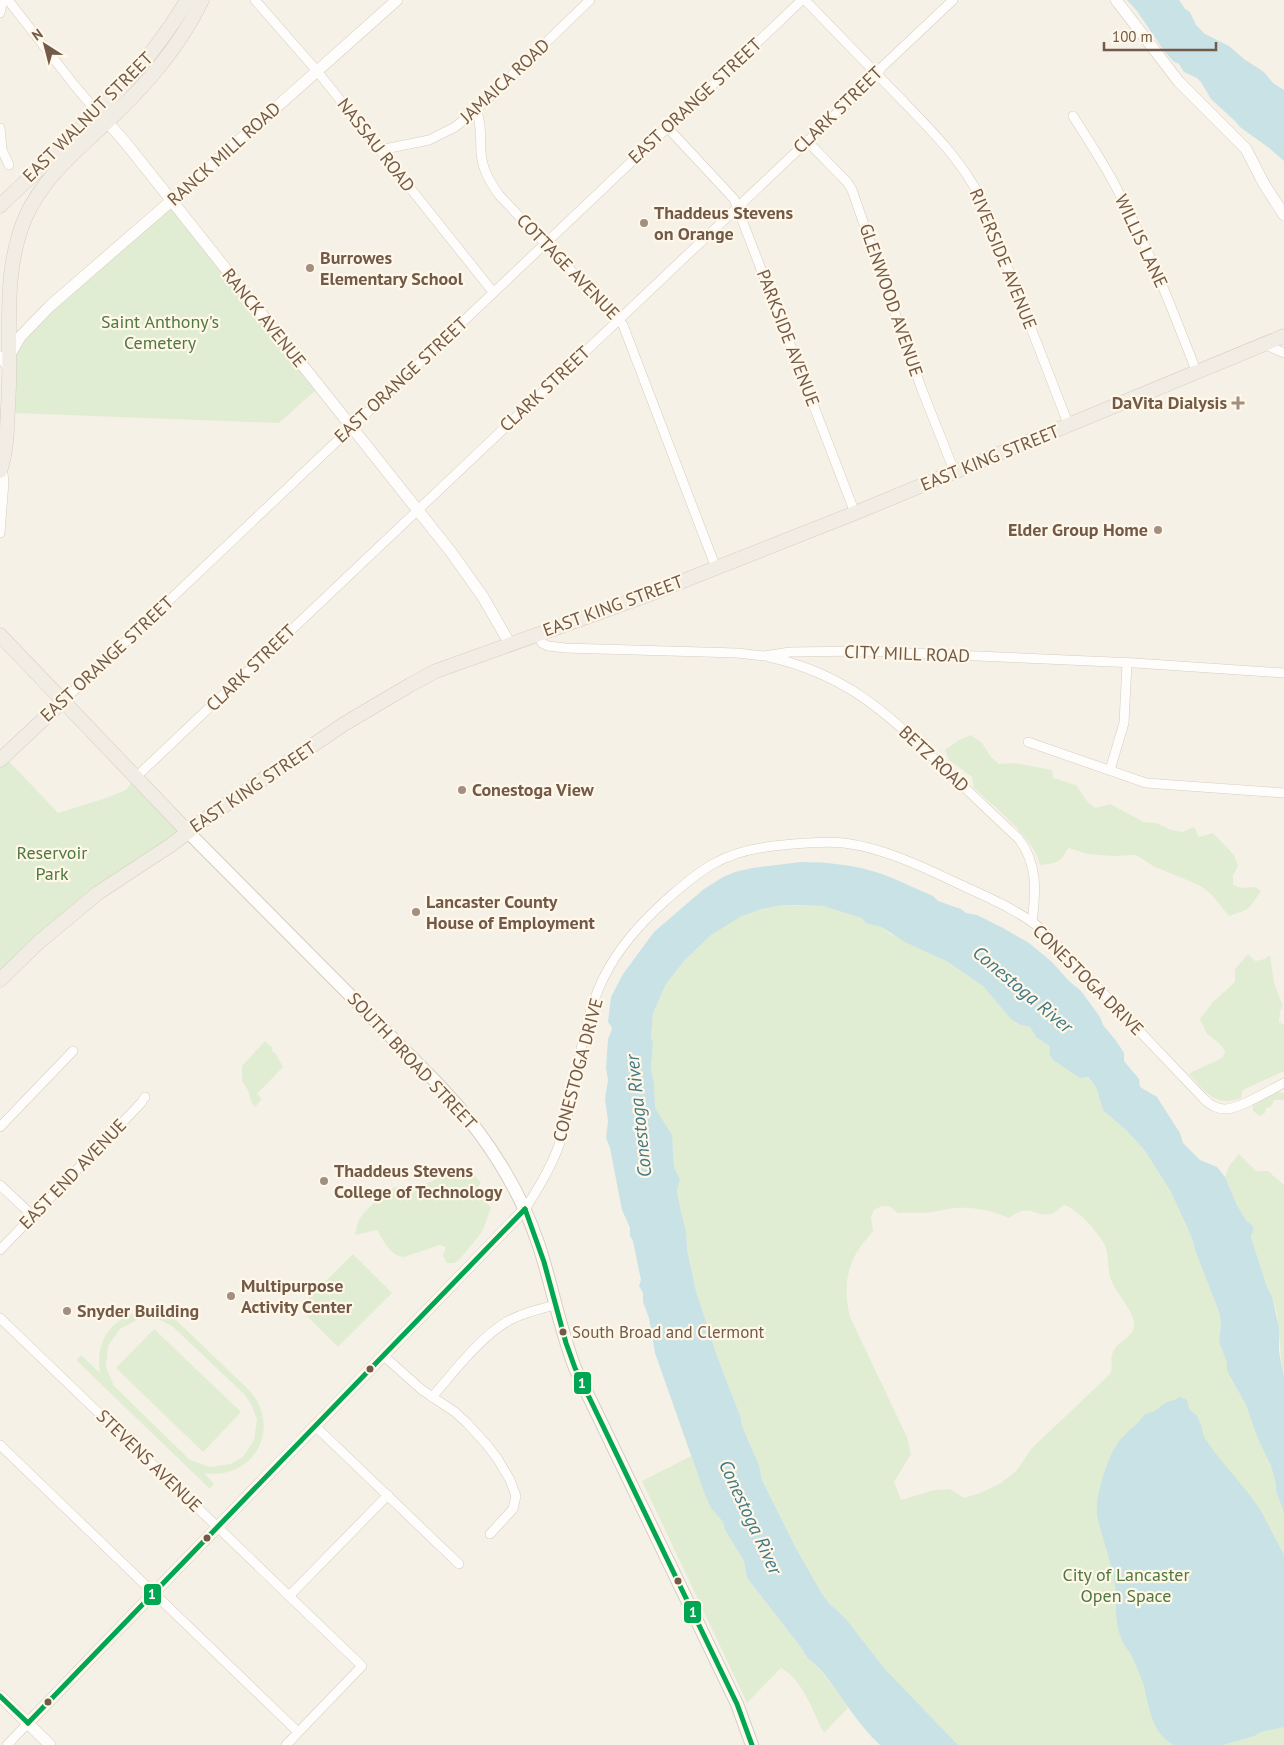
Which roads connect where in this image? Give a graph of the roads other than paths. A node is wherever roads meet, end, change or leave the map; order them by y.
1 (2, 0) edge
2 (8, 0) edge
3 (188, 0) edge
4 (202, 0) edge
5 (254, 0) edge
6 (397, 0) edge
7 (590, 0) edge
8 (803, 0) edge
9 (953, 0) edge
10 (1116, 0) edge
11 (0, 13) edge
12 (317, 71) junction
13 (876, 74) junction
14 (476, 110) junction
15 (102, 116) junction
16 (1073, 116) dead end
17 (0, 126) edge
18 (667, 127) junction
19 (807, 141) junction
20 (380, 150) junction
21 (9, 166) dead end
22 (171, 201) junction
23 (0, 206) edge
24 (737, 207) junction
25 (1284, 215) edge
26 (545, 244) junction
27 (493, 292) junction
28 (50, 306) junction
29 (39, 312) dead end
30 (618, 320) junction
31 (1284, 336) edge
32 (1264, 344) junction
33 (1284, 353) edge
34 (5, 356) edge
35 (1197, 373) junction
36 (1068, 426) junction
37 (351, 427) junction
38 (1, 468) edge
39 (955, 473) junction
40 (418, 510) junction
41 (855, 513) junction
42 (0, 533) edge
43 (716, 568) junction
44 (538, 634) junction
45 (0, 635) edge
46 (510, 644) junction
47 (764, 656) junction
48 (1127, 663) junction
49 (1284, 673) edge
50 (63, 701) junction
51 (1028, 742) dead end
52 (0, 760) edge
53 (1110, 770) junction
54 (136, 777) junction
55 (1284, 793) edge
56 (187, 831) junction
57 (1032, 922) junction
58 (0, 980) edge
59 (73, 1051) dead end
60 (1284, 1083) edge
61 (145, 1097) dead end
62 (0, 1127) edge
63 (0, 1185) edge
64 (525, 1209) junction
65 (33, 1216) junction
66 (0, 1250) edge
67 (555, 1305) junction
68 (0, 1318) edge
69 (384, 1356) junction
70 (432, 1397) junction
71 (315, 1426) junction
72 (0, 1445) edge
73 (388, 1495) junction
74 (217, 1527) junction
75 (490, 1534) dead end
76 (459, 1564) dead end
77 (154, 1593) junction
78 (289, 1596) junction
79 (0, 1696) edge
80 (28, 1723) junction
81 (298, 1732) junction
82 (7, 1745) edge
83 (50, 1745) edge
84 (286, 1745) edge
85 (752, 1745) edge

1 - 11 street
2 - 15 street, RANCK AVENUE
3 - 15 main road, EAST WALNUT STREET
4 - 15 main road, EAST WALNUT STREET
5 - 12 street, NASSAU ROAD
6 - 12 street, RANCK MILL ROAD
7 - 14 street, JAMAICA ROAD
8 - 13 street, RIVERSIDE AVENUE
8 - 18 street, EAST ORANGE STREET
9 - 13 street, CLARK STREET
10 - 25 street
12 - 20 street, NASSAU ROAD
12 - 22 street, RANCK MILL ROAD
13 - 19 street, CLARK STREET
13 - 36 street, RIVERSIDE AVENUE
14 - 20 street, JAMAICA ROAD
14 - 26 street, COTTAGE AVENUE
15 - 22 street, RANCK AVENUE
15 - 23 main road, EAST WALNUT STREET
15 - 34 main road, EAST WALNUT STREET
16 - 35 street, WILLIS LANE
17 - 21 street
18 - 24 street, PARKSIDE AVENUE
18 - 26 street, EAST ORANGE STREET
19 - 24 street, CLARK STREET
19 - 39 street, GLENWOOD AVENUE
20 - 27 street, NASSAU ROAD
22 - 28 street, RANCK MILL ROAD
22 - 37 street, RANCK AVENUE
24 - 30 street, CLARK STREET
24 - 41 street, PARKSIDE AVENUE
26 - 27 street, EAST ORANGE STREET
26 - 30 street, COTTAGE AVENUE
27 - 37 street, EAST ORANGE STREET
28 - 29 street, RANCK MILL ROAD
28 - 34 street, RANCK MILL ROAD
30 - 40 street, CLARK STREET
30 - 43 street, COTTAGE AVENUE
31 - 32 main road, EAST KING STREET
32 - 33 street
32 - 35 main road, EAST KING STREET
34 - 38 main road, EAST WALNUT STREET
35 - 36 main road, EAST KING STREET
36 - 39 main road, EAST KING STREET
37 - 40 street, RANCK AVENUE
37 - 50 street, EAST ORANGE STREET
38 - 42 street
39 - 41 main road, EAST KING STREET
40 - 46 street, RANCK AVENUE
40 - 54 street, CLARK STREET
41 - 43 main road, EAST KING STREET
43 - 44 main road, EAST KING STREET
44 - 46 main road, EAST KING STREET
44 - 47 street, CITY MILL ROAD
45 - 50 main road
46 - 56 main road, EAST KING STREET
47 - 48 street, CITY MILL ROAD
47 - 57 street, BETZ ROAD
48 - 49 street, CITY MILL ROAD
48 - 53 street
50 - 52 main road, EAST ORANGE STREET
50 - 54 main road
51 - 53 street
53 - 55 street
54 - 56 main road
56 - 58 main road, EAST KING STREET
56 - 64 main road, SOUTH BROAD STREET
57 - 60 street, CONESTOGA DRIVE
57 - 64 street, CONESTOGA DRIVE
59 - 62 street
61 - 65 street, EAST END AVENUE
63 - 65 street
64 - 67 main road, SOUTH BROAD STREET
64 - 69 street
65 - 66 street, EAST END AVENUE
67 - 70 street
67 - 85 main road, SOUTH BROAD STREET
68 - 74 street, STEVENS AVENUE
69 - 70 street
69 - 71 street
70 - 75 street
71 - 73 street
71 - 74 street
72 - 77 street
73 - 76 street
73 - 78 street
74 - 77 street
74 - 78 street, STEVENS AVENUE
77 - 80 street
77 - 81 street
78 - 81 street, STEVENS AVENUE
79 - 80 street
80 - 82 street
80 - 83 street
81 - 84 street

